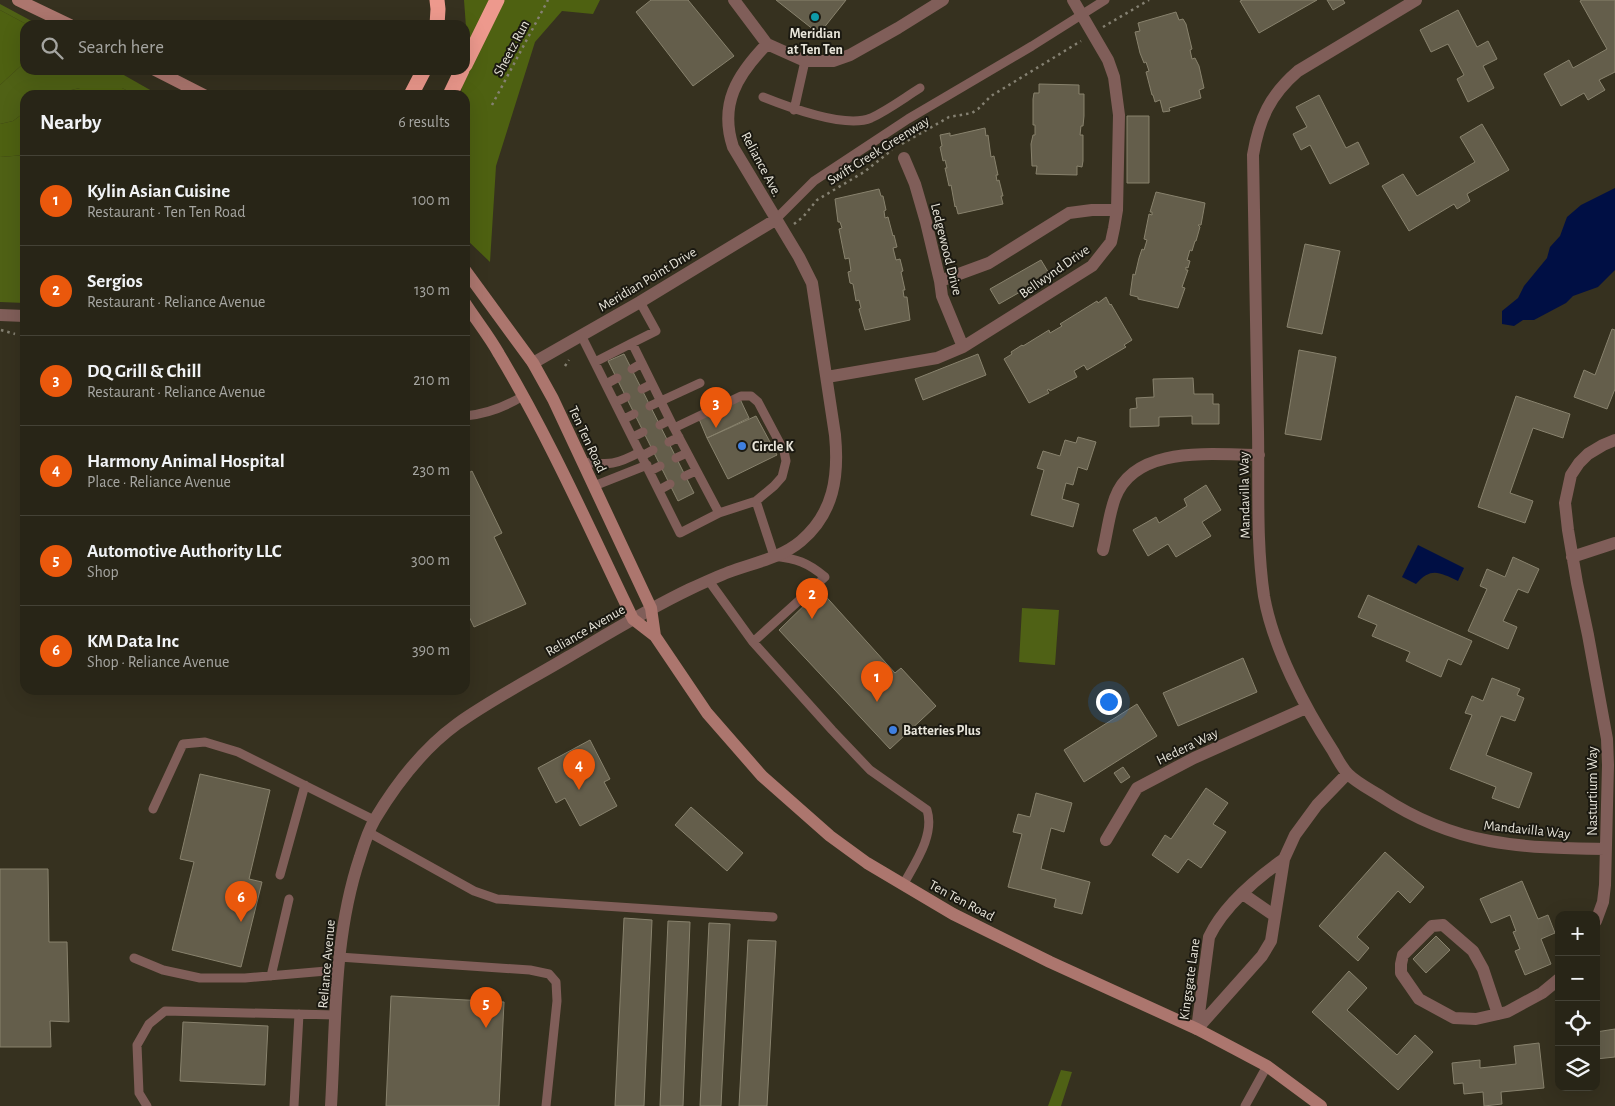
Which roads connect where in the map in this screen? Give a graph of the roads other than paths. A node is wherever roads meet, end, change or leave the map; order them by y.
1 (18, 0) edge
2 (437, 0) edge
3 (497, 0) edge
4 (734, 0) edge
5 (943, 0) edge
6 (1073, 0) edge
7 (1105, 0) edge
8 (1416, 0) edge
9 (1083, 15) junction
10 (60, 20) edge
11 (437, 20) edge
12 (767, 44) junction
13 (470, 55) edge
14 (805, 61) junction
15 (165, 75) edge
16 (421, 75) edge
17 (460, 75) edge
18 (920, 88) dead end
19 (194, 90) edge
20 (414, 90) edge
21 (452, 90) edge
22 (763, 97) dead end
23 (794, 110) junction
24 (904, 158) dead end
25 (1117, 210) junction
26 (775, 220) junction
27 (470, 277) edge
28 (940, 281) junction
29 (640, 302) junction
30 (470, 310) edge
31 (0, 315) edge
32 (20, 316) edge
33 (580, 335) junction
34 (632, 343) junction
35 (964, 347) junction
36 (595, 362) junction
37 (533, 363) junction
38 (642, 364) junction
39 (632, 369) dead end
40 (827, 377) junction
41 (617, 378) dead end
42 (700, 383) dead end
43 (606, 384) junction
44 (652, 384) junction
45 (642, 389) dead end
46 (523, 396) junction
47 (626, 397) dead end
48 (661, 401) junction
49 (616, 402) junction
50 (650, 406) dead end
51 (634, 414) dead end
52 (470, 415) edge
53 (624, 419) junction
54 (672, 424) junction
55 (660, 425) dead end
56 (644, 432) dead end
57 (633, 437) junction
58 (679, 437) junction
59 (1615, 440) edge
60 (668, 442) dead end
61 (653, 450) dead end
62 (687, 453) junction
63 (641, 454) junction
64 (1259, 455) junction
65 (676, 458) dead end
66 (583, 462) junction
67 (660, 466) dead end
68 (648, 468) junction
69 (696, 471) junction
70 (685, 476) dead end
71 (670, 484) dead end
72 (594, 486) junction
73 (659, 490) junction
74 (756, 500) junction
75 (719, 513) junction
76 (1615, 542) edge
77 (1103, 550) dead end
78 (774, 556) junction
79 (1572, 557) junction
80 (709, 581) junction
81 (651, 608) junction
82 (633, 619) junction
83 (655, 636) junction
84 (753, 642) junction
85 (1306, 708) junction
86 (1347, 774) junction
87 (304, 785) junction
88 (153, 808) dead end
89 (374, 820) junction
90 (368, 832) junction
91 (1106, 840) dead end
92 (1606, 849) junction
93 (1284, 859) junction
94 (280, 875) dead end
95 (903, 886) junction
96 (1242, 894) junction
97 (289, 899) dead end
98 (1600, 911) edge
99 (1275, 916) junction
100 (773, 917) dead end
101 (134, 958) dead end
102 (339, 964) junction
103 (271, 976) junction
104 (1555, 982) edge
105 (299, 1014) junction
106 (1498, 1014) junction
107 (336, 1015) junction
108 (1197, 1029) junction
109 (1267, 1066) junction
110 (147, 1106) edge
111 (294, 1106) edge
112 (331, 1106) edge
113 (546, 1106) edge
114 (1245, 1106) edge
115 (1321, 1106) edge

1 - 10 main road
2 - 11 highway
3 - 13 highway
4 - 12 street
5 - 14 street
6 - 9 street, Bellwynd Drive
7 - 9 lane
8 - 64 street, Mandavilla Way
9 - 25 street, Bellwynd Drive
9 - 26 lane
12 - 14 street
12 - 26 street, Reliance Ave.
14 - 23 lane
15 - 19 main road
16 - 20 highway
17 - 21 highway
18 - 23 lane
22 - 23 lane
24 - 28 street, Ledgewood Drive
25 - 28 street
25 - 35 street, Bellwynd Drive
26 - 29 street, Meridian Point Drive
26 - 40 street, Reliance Avenue
27 - 37 main road, Ten Ten Road
28 - 35 street, Ledgewood Drive
29 - 33 street, Meridian Point Drive
29 - 34 lane
30 - 46 main road, Ten Ten Road
31 - 32 street
33 - 36 lane
33 - 37 street, Meridian Point Drive
34 - 36 lane
34 - 38 lane
35 - 40 street, Bellwynd Drive
36 - 43 lane
37 - 66 main road, Ten Ten Road
38 - 39 lane
38 - 44 lane
40 - 78 street, Reliance Avenue
41 - 43 lane
42 - 48 lane
43 - 49 lane
44 - 45 lane
44 - 48 lane
46 - 52 lane
46 - 82 main road, Ten Ten Road
47 - 49 lane
48 - 50 lane
48 - 54 lane
49 - 53 lane
51 - 53 lane
53 - 57 lane
54 - 55 lane
54 - 58 lane
54 - 74 lane
56 - 57 lane
57 - 63 lane
58 - 60 lane
58 - 62 lane
59 - 79 street, Nasturtium Way
61 - 63 lane
62 - 65 lane
62 - 69 lane
63 - 66 lane
63 - 68 lane
64 - 77 street
64 - 85 street, Mandavilla Way
66 - 72 main road, Ten Ten Road
67 - 68 lane
68 - 72 lane
68 - 73 lane
69 - 70 lane
69 - 75 lane
71 - 73 lane
72 - 81 main road, Ten Ten Road
73 - 75 lane
74 - 75 lane
74 - 78 lane
76 - 79 street
78 - 80 street, Reliance Avenue
78 - 84 lane
79 - 92 street, Nasturtium Way
80 - 81 street, Reliance Avenue
80 - 84 lane
81 - 82 street, Reliance Avenue
81 - 83 main road, Ten Ten Road
82 - 83 main road, Ten Ten Road
82 - 89 street, Reliance Avenue
83 - 95 main road, Ten Ten Road
84 - 95 lane
85 - 86 street, Mandavilla Way
85 - 91 street, Hedera Way
86 - 92 street, Mandavilla Way
86 - 93 street, Kingsgate Lane
87 - 88 lane
87 - 89 lane
87 - 94 lane
89 - 90 street, Reliance Avenue
90 - 100 lane
90 - 102 street, Reliance Avenue
92 - 98 street, Nasturtium Way
93 - 96 street, Kingsgate Lane
93 - 99 street, Kingsgate Lane
95 - 108 main road, Ten Ten Road
96 - 99 street
96 - 108 street, Kingsgate Lane
97 - 103 lane
99 - 108 street, Kingsgate Lane
101 - 103 lane
102 - 103 lane
102 - 107 street, Reliance Avenue
102 - 113 lane
104 - 106 street
105 - 107 lane
105 - 110 lane
105 - 111 lane
106 - 106 street
107 - 112 street, Reliance Avenue
108 - 109 main road, Ten Ten Road
109 - 114 lane
109 - 115 main road, Ten Ten Road

